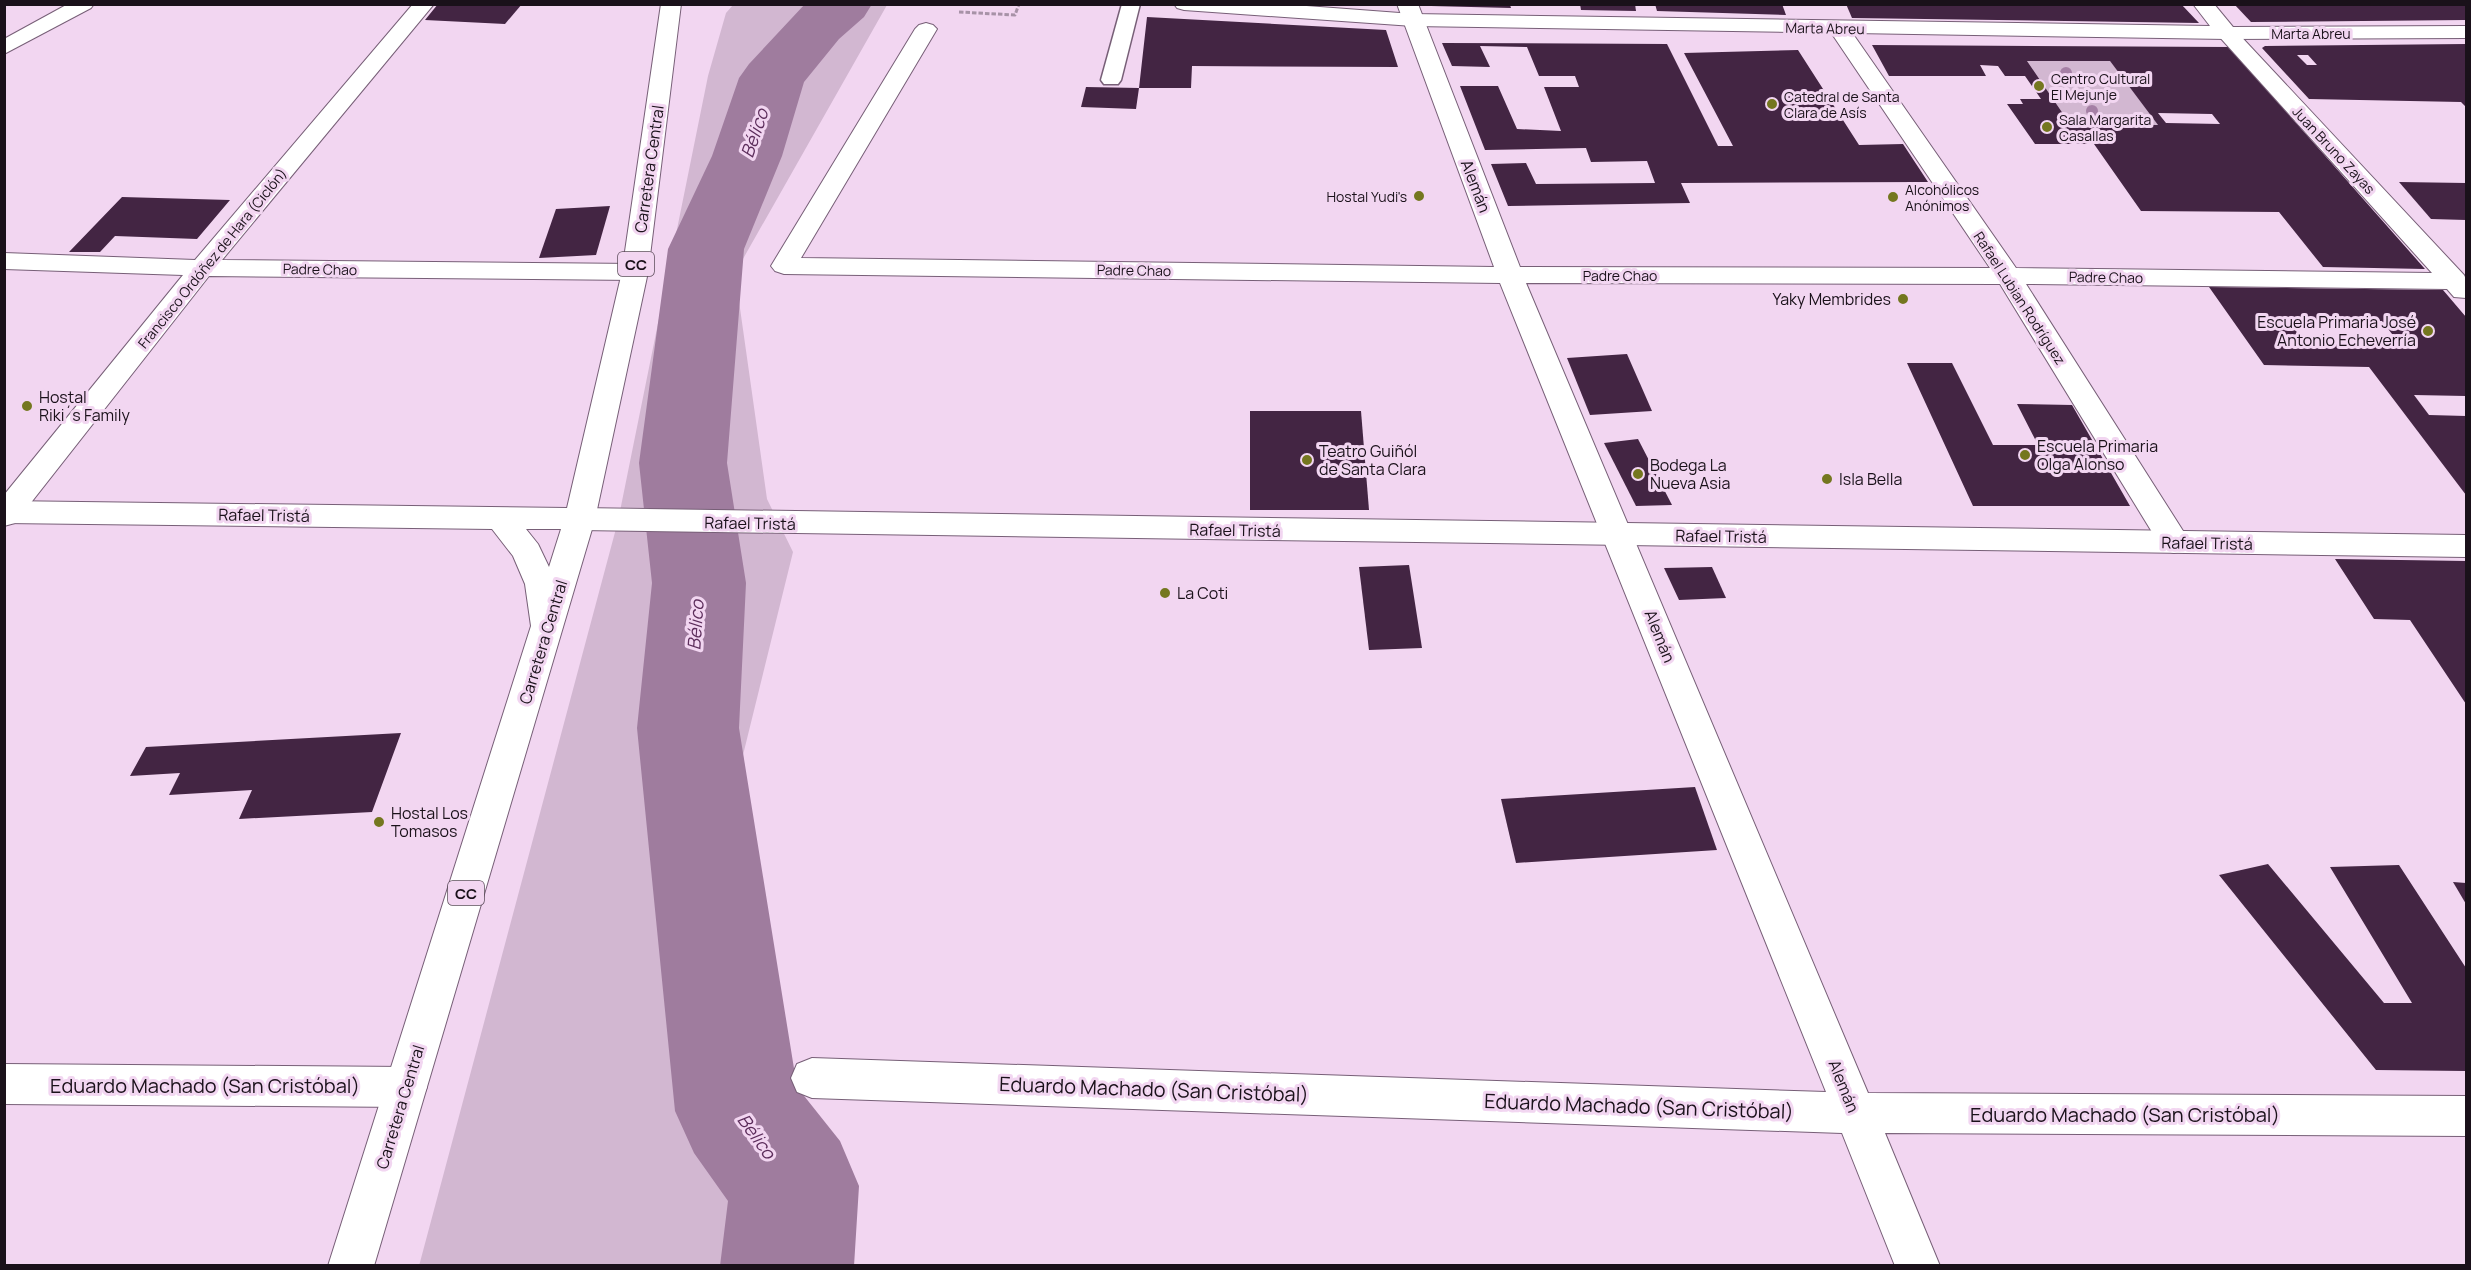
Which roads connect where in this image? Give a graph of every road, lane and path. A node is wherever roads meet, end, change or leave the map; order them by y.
1 (84, 4) edge
2 (424, 4) edge
3 (671, 4) edge
4 (1019, 4) edge
5 (1131, 4) edge
6 (1184, 4) edge
7 (2203, 4) edge
8 (959, 12) dead end
9 (1410, 12) edge
10 (926, 28) dead end
11 (1839, 28) junction
12 (2466, 32) edge
13 (2227, 33) junction
14 (4, 48) edge
15 (1111, 80) dead end
16 (4, 261) edge
17 (202, 268) junction
18 (635, 272) junction
19 (1510, 275) junction
20 (2008, 276) junction
21 (2461, 288) edge
22 (6, 513) edge
23 (501, 519) junction
24 (580, 519) junction
25 (1619, 535) junction
26 (2174, 542) junction
27 (2466, 546) edge
28 (546, 633) junction
29 (812, 1078) dead end
30 (4, 1084) edge
31 (406, 1087) junction
32 (1856, 1113) junction
33 (2466, 1116) edge
34 (351, 1266) edge
35 (1918, 1266) edge

1 - 14 street
2 - 17 street, Francisco Ordóñez de Hara (Ciclón)
3 - 18 street, Carretera Central / CC
4 - 8 path
5 - 15 lane
6 - 9 street, Marta Abreu
7 - 13 street, Juan Bruno Zayas
9 - 11 street, Marta Abreu
9 - 19 street, Alemán
10 - 19 street, Padre Chao
11 - 13 street, Marta Abreu
11 - 20 street, Rafael Lubian Rodríguez
12 - 13 street, Marta Abreu
13 - 21 street, Juan Bruno Zayas
16 - 17 street, Padre Chao
17 - 18 street, Padre Chao
17 - 22 street, Francisco Ordóñez de Hara (Ciclón)
18 - 24 street, Carretera Central / CC
19 - 20 street, Padre Chao
19 - 25 street, Alemán
20 - 21 street, Padre Chao
20 - 26 street, Rafael Lubian Rodríguez
22 - 23 street, Rafael Tristá
23 - 24 street, Rafael Tristá
23 - 28 street
24 - 25 street, Rafael Tristá
24 - 28 street, Carretera Central / CC
25 - 26 street, Rafael Tristá
25 - 32 street, Alemán
26 - 27 street, Rafael Tristá
28 - 31 street, Carretera Central / CC
29 - 32 street, Eduardo Machado (San Cristóbal)
30 - 31 street, Eduardo Machado (San Cristóbal)
31 - 34 street, Carretera Central / CC
32 - 33 street, Eduardo Machado (San Cristóbal)
32 - 35 street, Alemán

